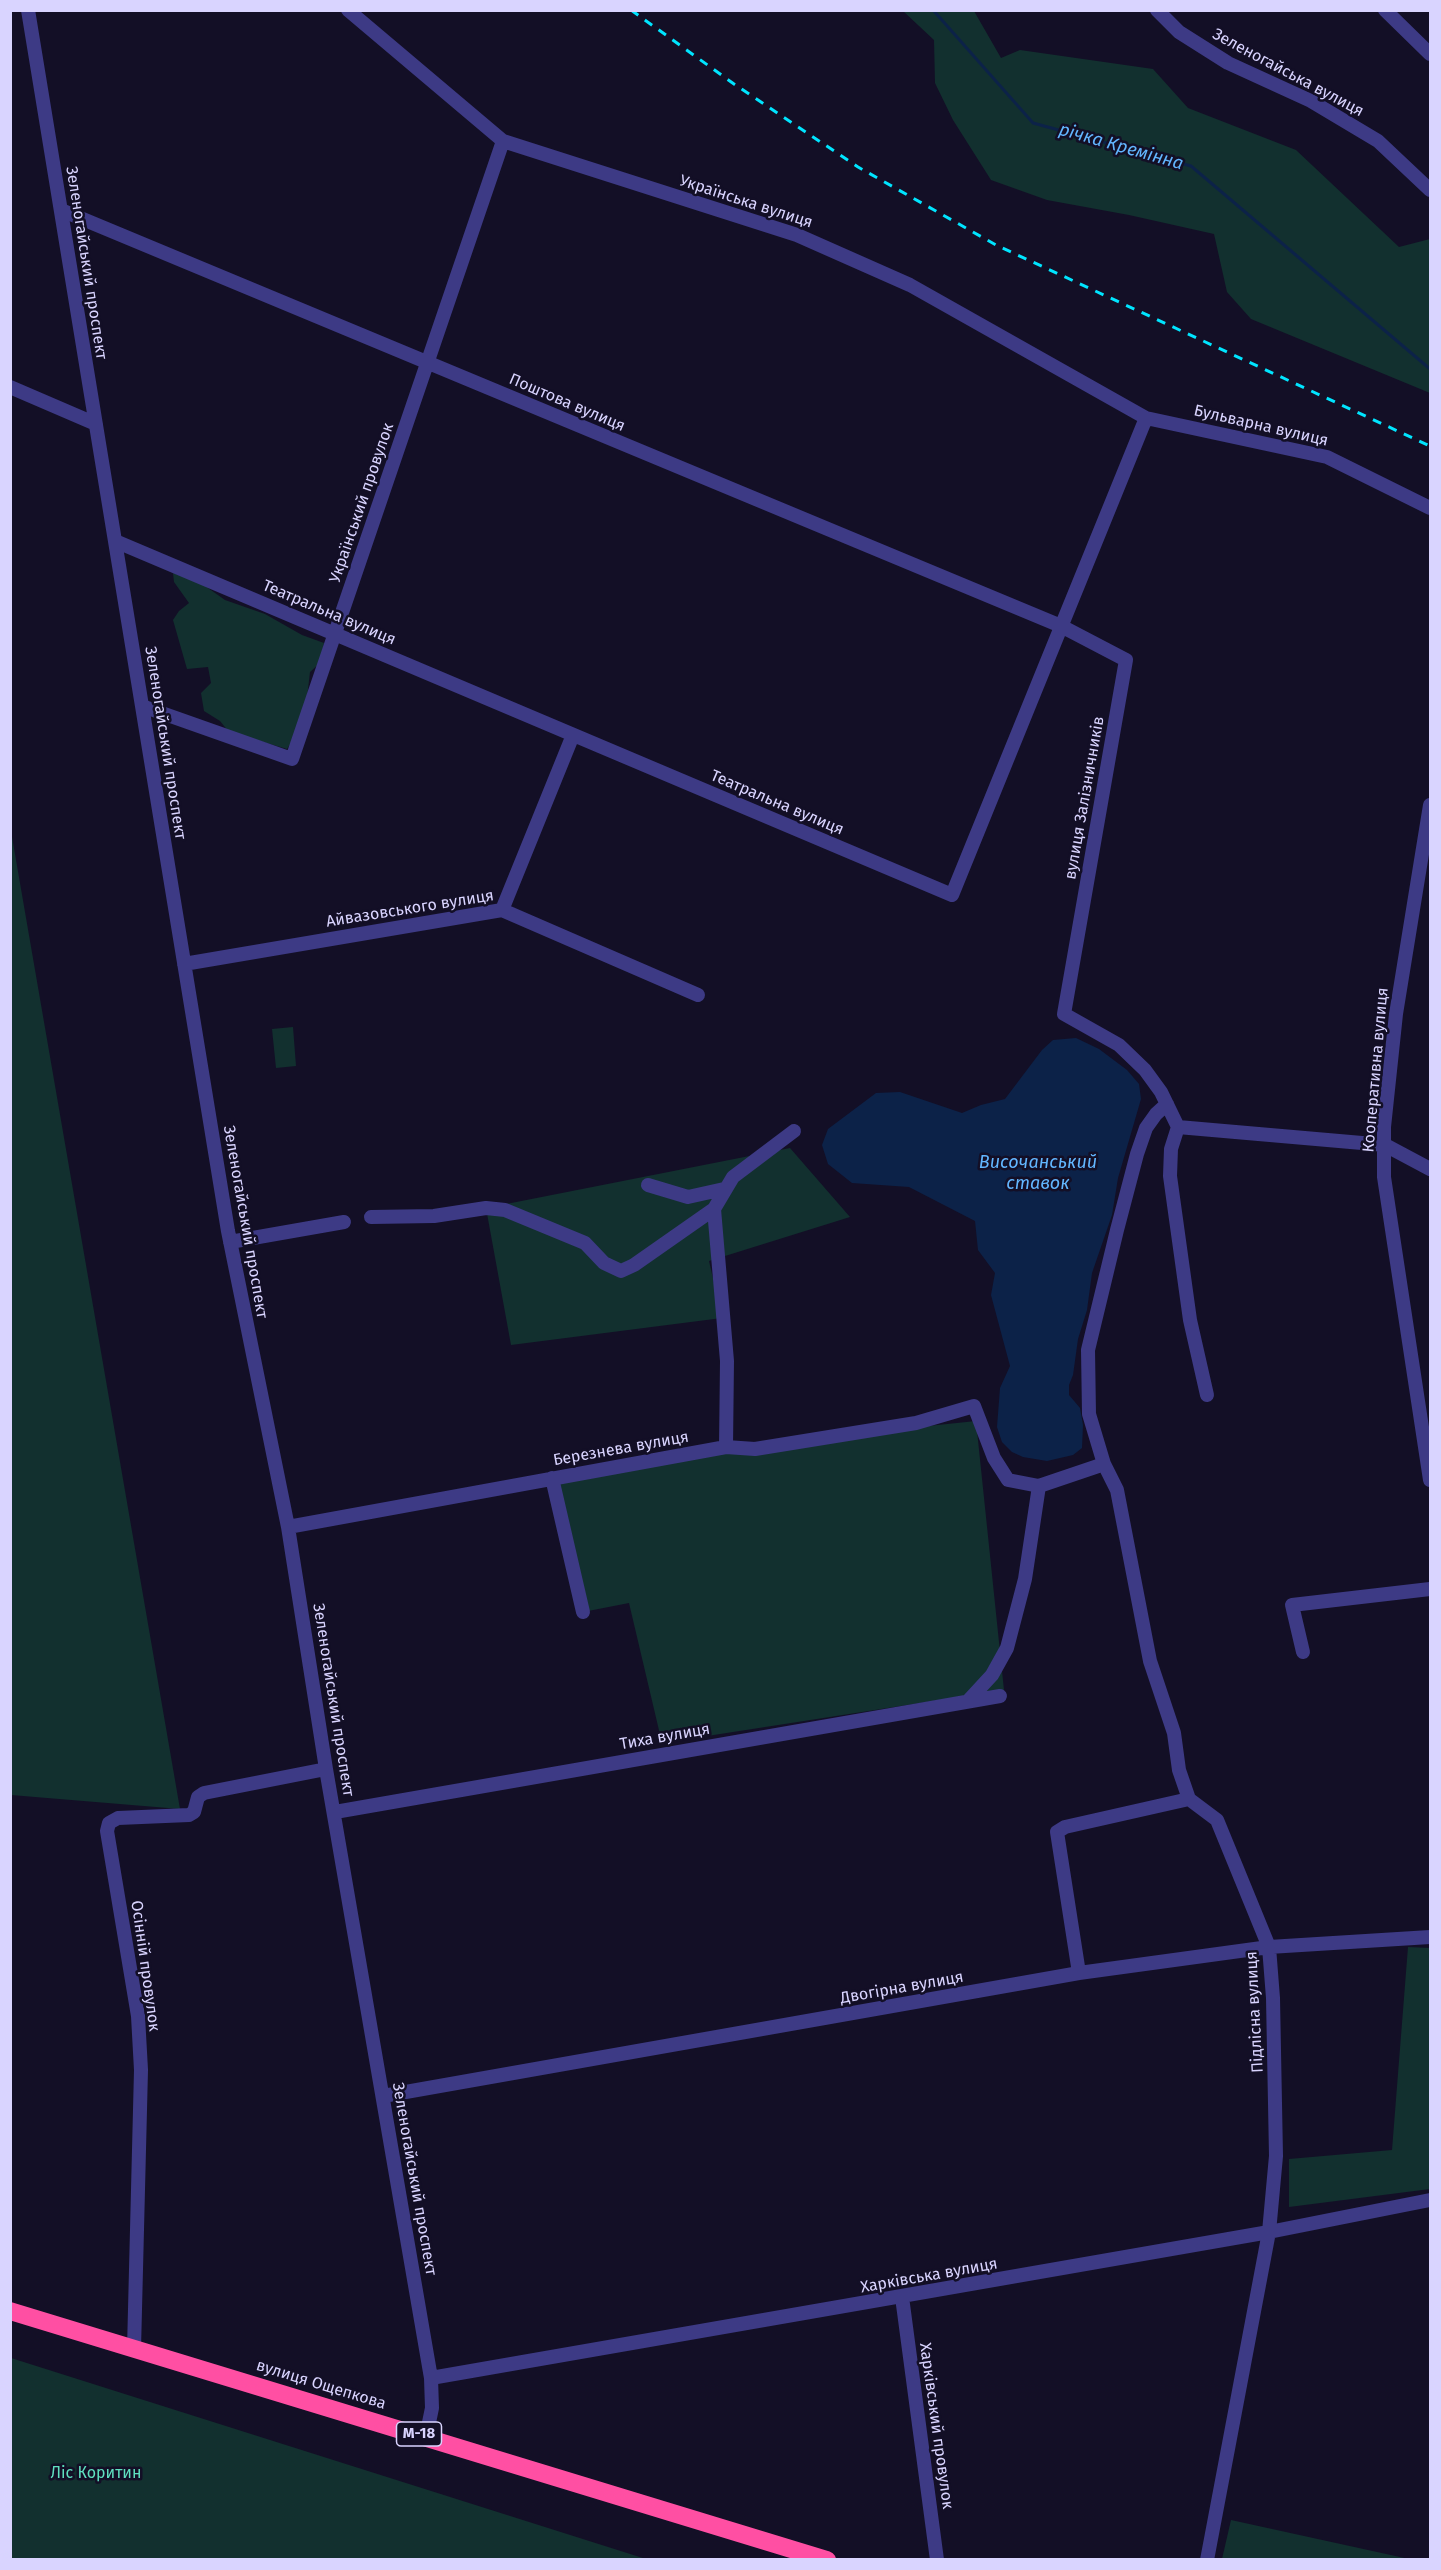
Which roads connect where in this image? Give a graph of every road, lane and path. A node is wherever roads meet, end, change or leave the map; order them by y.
1 (28, 10) edge
2 (348, 10) edge
3 (1157, 10) edge
4 (1385, 10) edge
5 (1431, 54) edge
6 (503, 141) junction
7 (1431, 190) edge
8 (61, 210) junction
9 (428, 363) junction
10 (10, 387) edge
11 (1146, 418) junction
12 (96, 424) junction
13 (1431, 508) edge
14 (115, 541) junction
15 (1061, 626) junction
16 (334, 633) junction
17 (142, 706) junction
18 (573, 735) junction
19 (1431, 805) edge
20 (1426, 858) edge
21 (502, 910) junction
22 (184, 964) junction
23 (698, 995) dead end
24 (1167, 1104) junction
25 (1178, 1127) junction
26 (794, 1131) dead end
27 (1385, 1146) junction
28 (1431, 1169) edge
29 (648, 1185) dead end
30 (724, 1189) junction
31 (714, 1209) junction
32 (371, 1217) dead end
33 (344, 1222) dead end
34 (230, 1242) junction
35 (1208, 1395) dead end
36 (726, 1447) junction
37 (1104, 1464) junction
38 (552, 1478) junction
39 (1431, 1480) edge
40 (1039, 1486) junction
41 (288, 1527) junction
42 (1431, 1589) edge
43 (583, 1612) dead end
44 (1303, 1652) dead end
45 (1000, 1696) dead end
46 (968, 1701) junction
47 (326, 1769) junction
48 (1189, 1799) junction
49 (335, 1812) junction
50 (1431, 1938) edge
51 (1269, 1947) junction
52 (1079, 1973) junction
53 (383, 2097) junction
54 (1431, 2200) edge
55 (1269, 2232) junction
56 (902, 2297) junction
57 (10, 2311) edge
58 (134, 2349) junction
59 (431, 2378) junction
60 (426, 2437) junction
61 (827, 2559) edge
62 (937, 2559) edge
63 (1207, 2559) edge

1 - 8 street, Зеленогайський проспект
2 - 6 street, Українська вулиця
3 - 7 street, Зеленогайська вулиця
4 - 5 street
6 - 9 street, Український провулок
6 - 11 street, Українська вулиця
8 - 9 street, Поштова вулиця
8 - 12 street, Зеленогайський проспект
9 - 15 street, Поштова вулиця
9 - 16 street, Український провулок
10 - 12 street
11 - 13 street, Бульварна вулиця
11 - 15 street, Театральна вулиця
12 - 14 street, Зеленогайський проспект
14 - 16 street, Театральна вулиця
14 - 17 street, Зеленогайський проспект
15 - 18 street, Театральна вулиця
15 - 24 street, вулиця Залізничників
16 - 17 street, Український провулок
16 - 18 street, Театральна вулиця
17 - 22 street, Зеленогайський проспект
18 - 21 street
19 - 20 street, Кооперативна вулиця
20 - 27 street, Кооперативна вулиця
21 - 22 street, Айвазовського вулиця
21 - 23 street, Айвазовського вулиця
22 - 34 street, Зеленогайський проспект
24 - 25 street
24 - 37 street
25 - 27 street
25 - 35 street
26 - 30 street
27 - 28 street
27 - 39 street, Кооперативна вулиця
29 - 30 street
30 - 31 street
31 - 32 street
31 - 36 street
33 - 34 street
34 - 41 street, Зеленогайський проспект
36 - 38 street, Березнева вулиця
36 - 40 street, Березнева вулиця
37 - 40 street
37 - 48 street
38 - 41 street, Березнева вулиця
38 - 43 street
40 - 46 street
41 - 47 street, Зеленогайський проспект
42 - 44 street
45 - 46 street, Тиха вулиця
46 - 49 street, Тиха вулиця
47 - 49 street, Зеленогайський проспект
47 - 58 street, Осінній провулок
48 - 51 street, Підлісна вулиця
48 - 52 street
49 - 53 street, Зеленогайський проспект
50 - 51 street, Двогірна вулиця
51 - 52 street, Двогірна вулиця
51 - 55 street, Підлісна вулиця
52 - 53 street, Двогірна вулиця
53 - 59 street, Зеленогайський проспект
54 - 55 street, Харківська вулиця
55 - 56 street, Харківська вулиця
55 - 63 street, Підлісна вулиця
56 - 59 street, Харківська вулиця
56 - 62 street, Харківський провулок
57 - 58 highway, вулиця Ощепкова / М-18
58 - 60 highway, вулиця Ощепкова / М-18
59 - 60 street, Зеленогайський проспект
60 - 61 highway, вулиця Ощепкова / М-18

